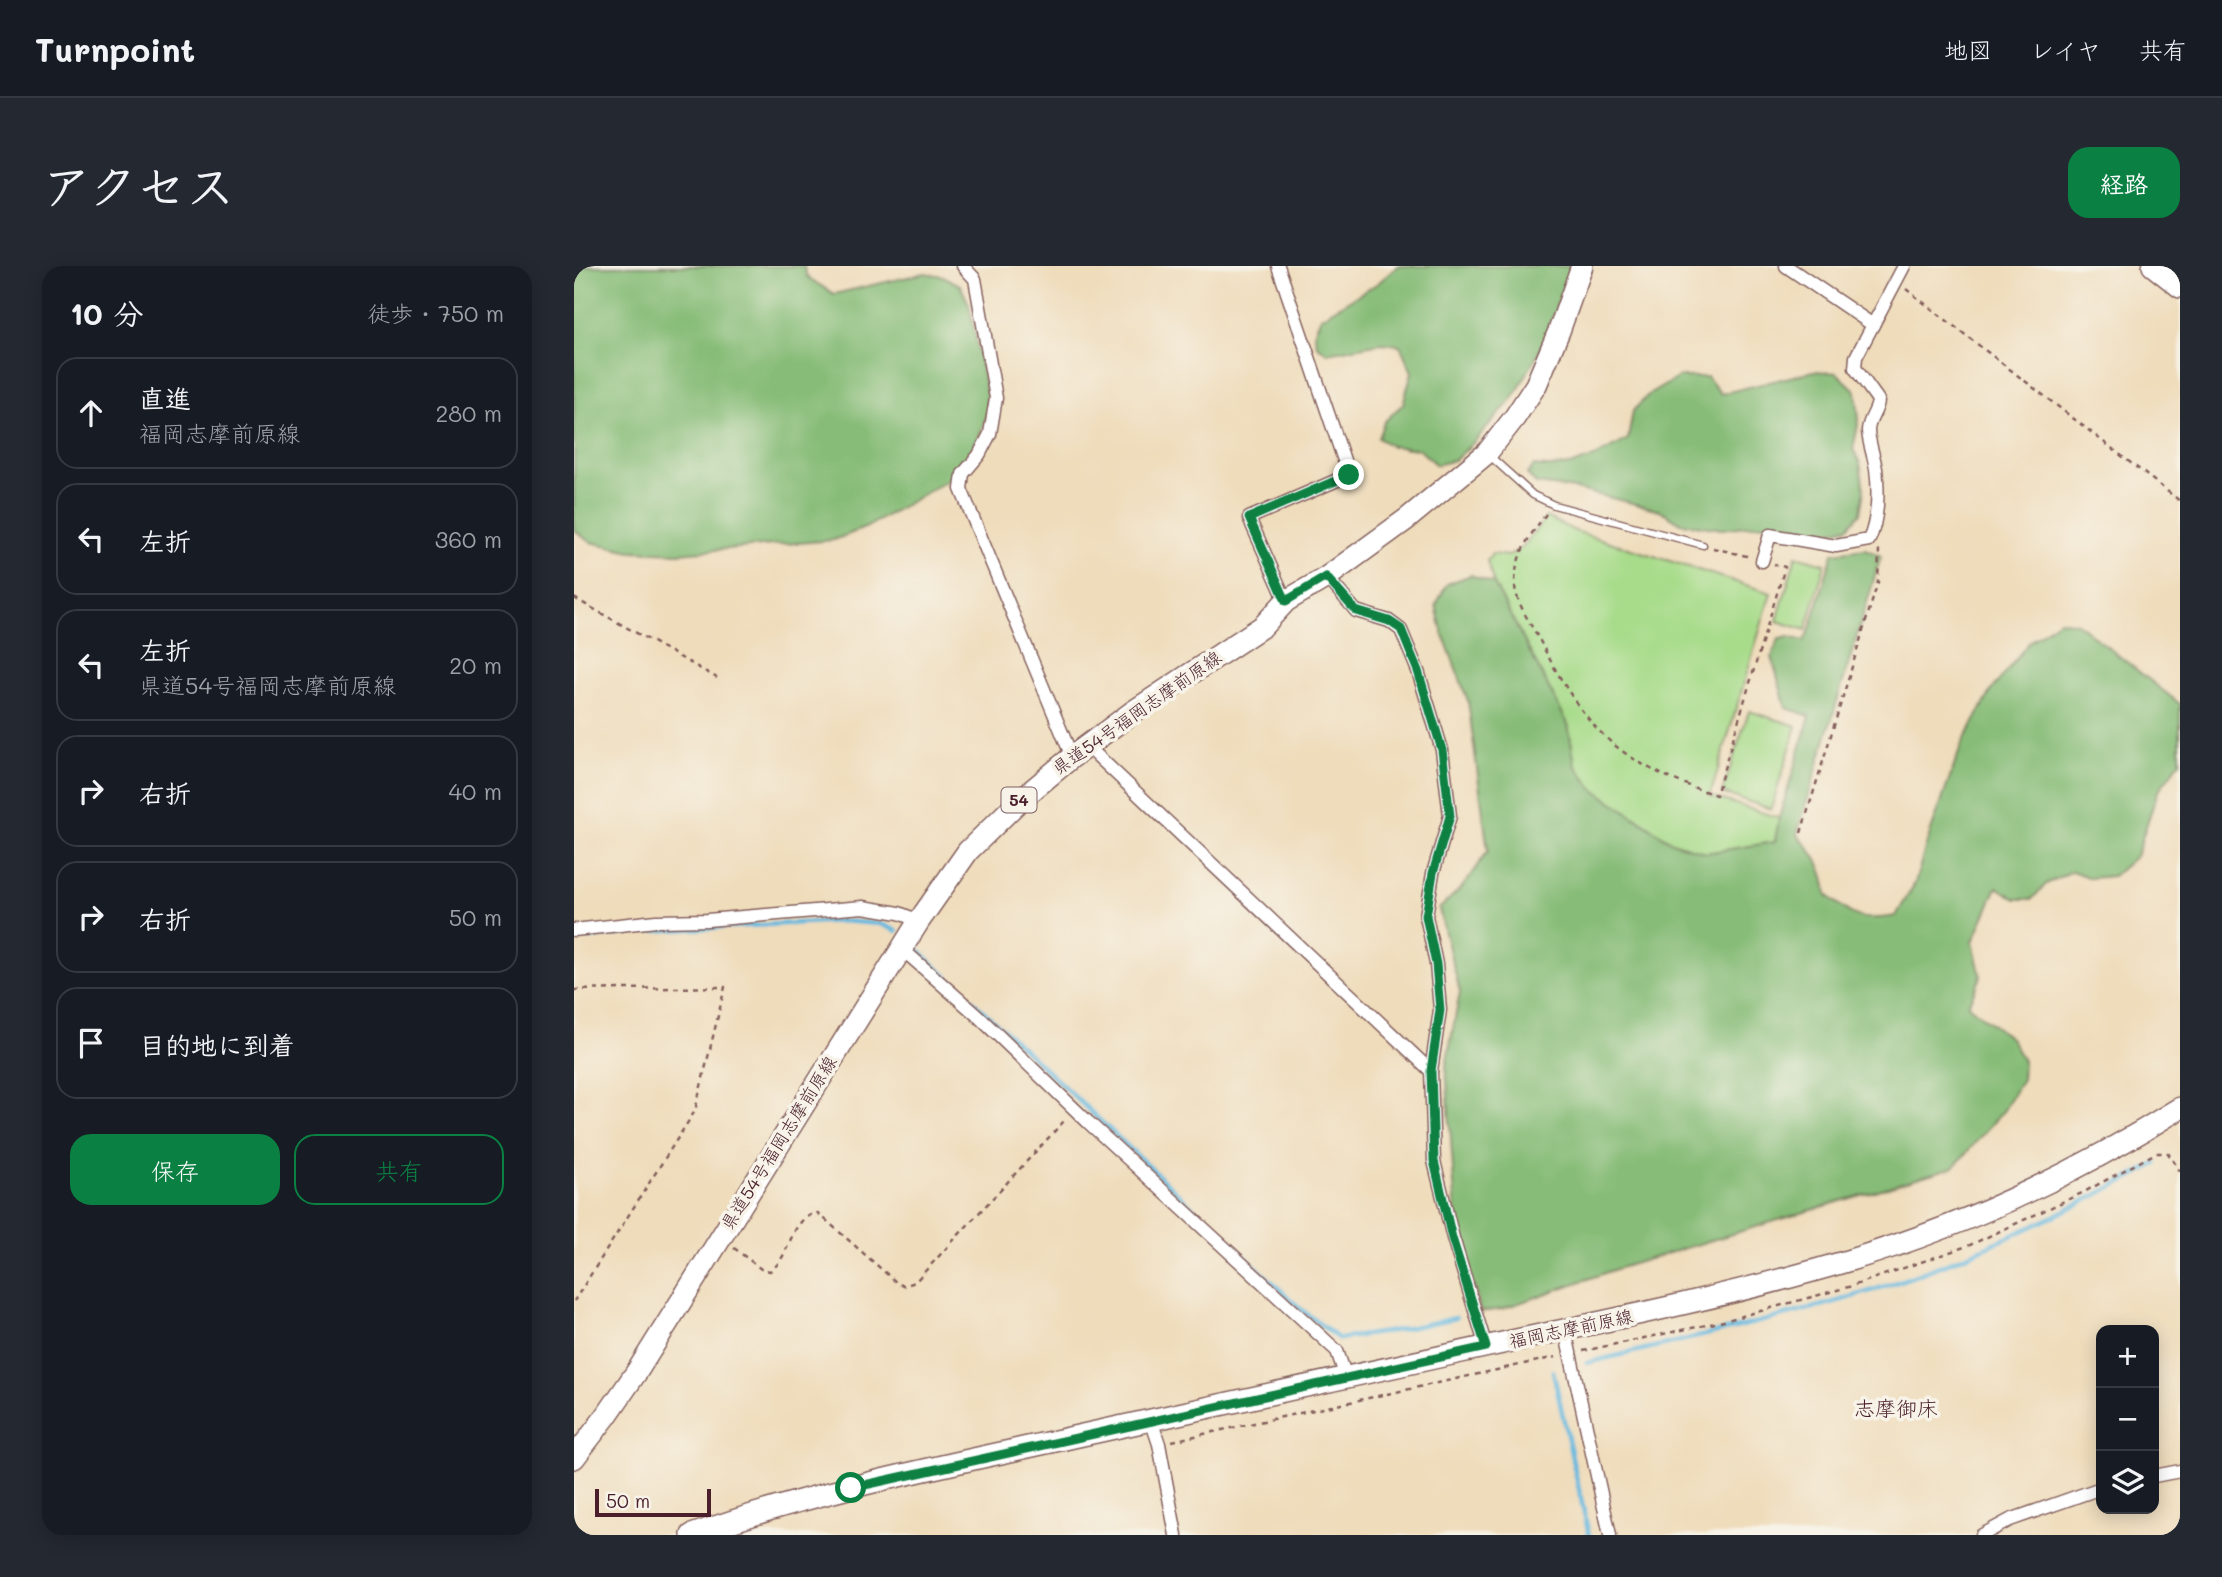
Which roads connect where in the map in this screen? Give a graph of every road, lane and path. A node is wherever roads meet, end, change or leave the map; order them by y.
1 (963, 266) edge
2 (1278, 266) edge
3 (1582, 266) edge
4 (1786, 266) edge
5 (1904, 266) edge
6 (2152, 266) edge
7 (1896, 281) junction
8 (2180, 288) edge
9 (1873, 325) junction
10 (1487, 453) junction
11 (2180, 501) edge
12 (1554, 505) junction
13 (1869, 540) junction
14 (1703, 545) joint
15 (1762, 561) junction
16 (1326, 577) junction
17 (574, 598) edge
18 (1286, 601) junction
19 (717, 678) dead end
20 (1080, 752) junction
21 (1801, 833) dead end
22 (919, 921) junction
23 (574, 930) edge
24 (902, 949) junction
25 (574, 990) edge
26 (1431, 1071) junction
27 (2180, 1108) edge
28 (1075, 1109) junction
29 (720, 1238) junction
30 (574, 1301) edge
31 (1565, 1330) junction
32 (1486, 1347) junction
33 (1346, 1377) junction
34 (1151, 1420) junction
35 (574, 1458) edge
36 (2180, 1471) edge
37 (2159, 1475) edge
38 (2096, 1490) edge
39 (692, 1535) edge
40 (1176, 1535) edge
41 (1610, 1535) edge
42 (1982, 1535) edge

1 - 20 street
2 - 18 street
3 - 10 main road, 県道54号福岡志摩前原線 / 54
4 - 9 street
5 - 7 street
6 - 8 main road
7 - 9 street
7 - 11 path
9 - 13 street
10 - 12 lane
10 - 16 main road, 県道54号福岡志摩前原線 / 54
12 - 14 lane
12 - 15 path
13 - 15 street
13 - 21 path
14 - 15 path
16 - 18 main road, 県道54号福岡志摩前原線 / 54
16 - 26 street
17 - 19 path
18 - 20 main road, 県道54号福岡志摩前原線 / 54
20 - 22 main road, 県道54号福岡志摩前原線 / 54
20 - 26 street
22 - 23 street
22 - 24 main road, 県道54号福岡志摩前原線 / 54
24 - 28 street
24 - 29 main road, 県道54号福岡志摩前原線 / 54
25 - 30 path
26 - 32 street
27 - 31 main road, 福岡志摩前原線
28 - 29 path
28 - 33 street
29 - 35 main road, 県道54号福岡志摩前原線 / 54
31 - 32 main road, 福岡志摩前原線
31 - 41 street
32 - 33 main road, 福岡志摩前原線
33 - 34 main road, 福岡志摩前原線
34 - 39 main road, 福岡志摩前原線
34 - 40 street
36 - 37 street
38 - 42 street

